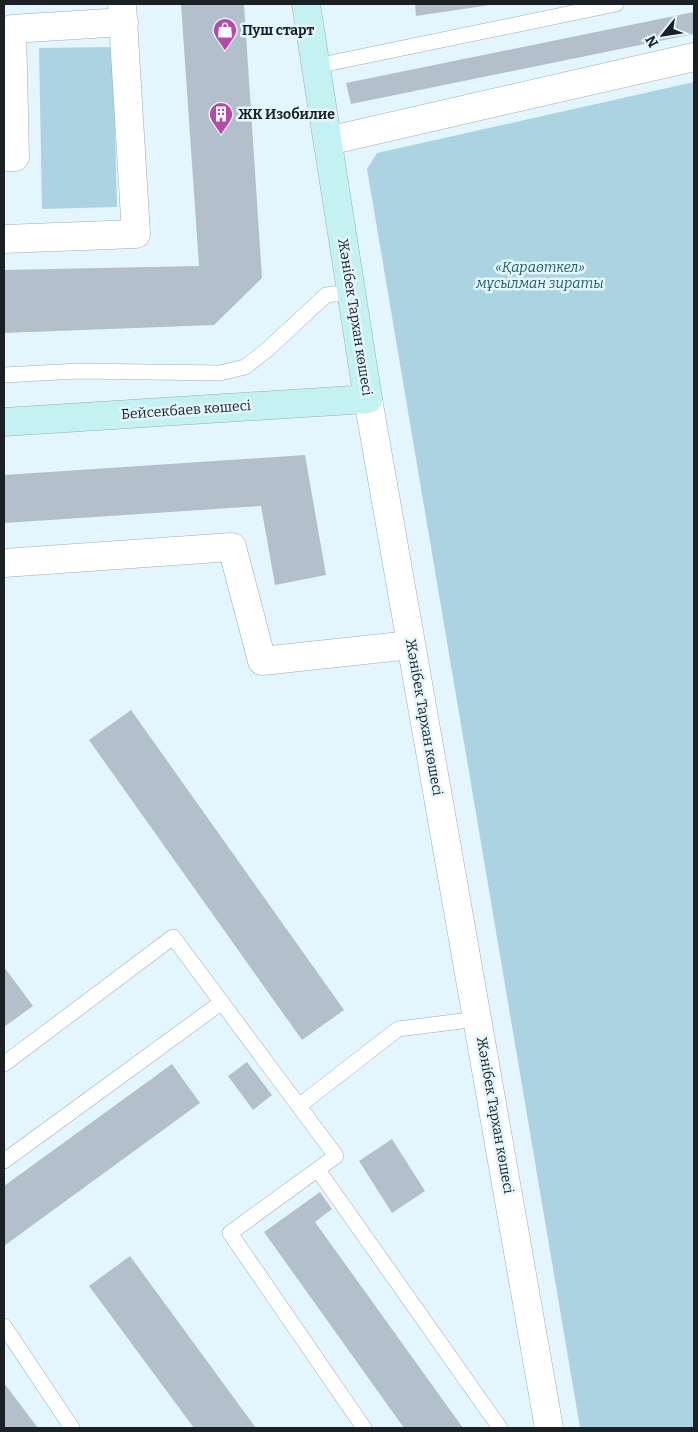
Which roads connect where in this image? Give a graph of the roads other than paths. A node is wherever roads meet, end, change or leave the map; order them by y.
1 (306, 4) edge
2 (616, 4) edge
3 (123, 13) edge
4 (694, 57) edge
5 (316, 66) junction
6 (328, 141) junction
7 (4, 157) edge
8 (4, 239) edge
9 (351, 292) junction
10 (4, 375) edge
11 (368, 399) junction
12 (4, 422) edge
13 (4, 563) edge
14 (411, 645) junction
15 (222, 1002) junction
16 (478, 1019) junction
17 (4, 1064) edge
18 (300, 1105) junction
19 (4, 1161) edge
20 (318, 1170) junction
21 (4, 1326) edge
22 (72, 1428) edge
23 (364, 1428) edge
24 (500, 1428) edge
25 (549, 1428) edge

1 - 5 street, Жәнібек Тархан көшесі
2 - 5 lane
3 - 7 street
3 - 8 street
4 - 6 street
5 - 6 street, Жәнібек Тархан көшесі
6 - 9 street, Жәнібек Тархан көшесі
9 - 10 lane
9 - 11 street, Жәнібек Тархан көшесі
11 - 12 street, Бейсекбаев көшесі
11 - 14 street, Жәнібек Тархан көшесі
13 - 14 street
14 - 16 street, Жәнібек Тархан көшесі
15 - 17 lane
15 - 18 lane
15 - 19 lane
16 - 18 lane
16 - 25 street, Жәнібек Тархан көшесі
18 - 20 lane
20 - 23 lane
20 - 24 lane
21 - 22 lane

